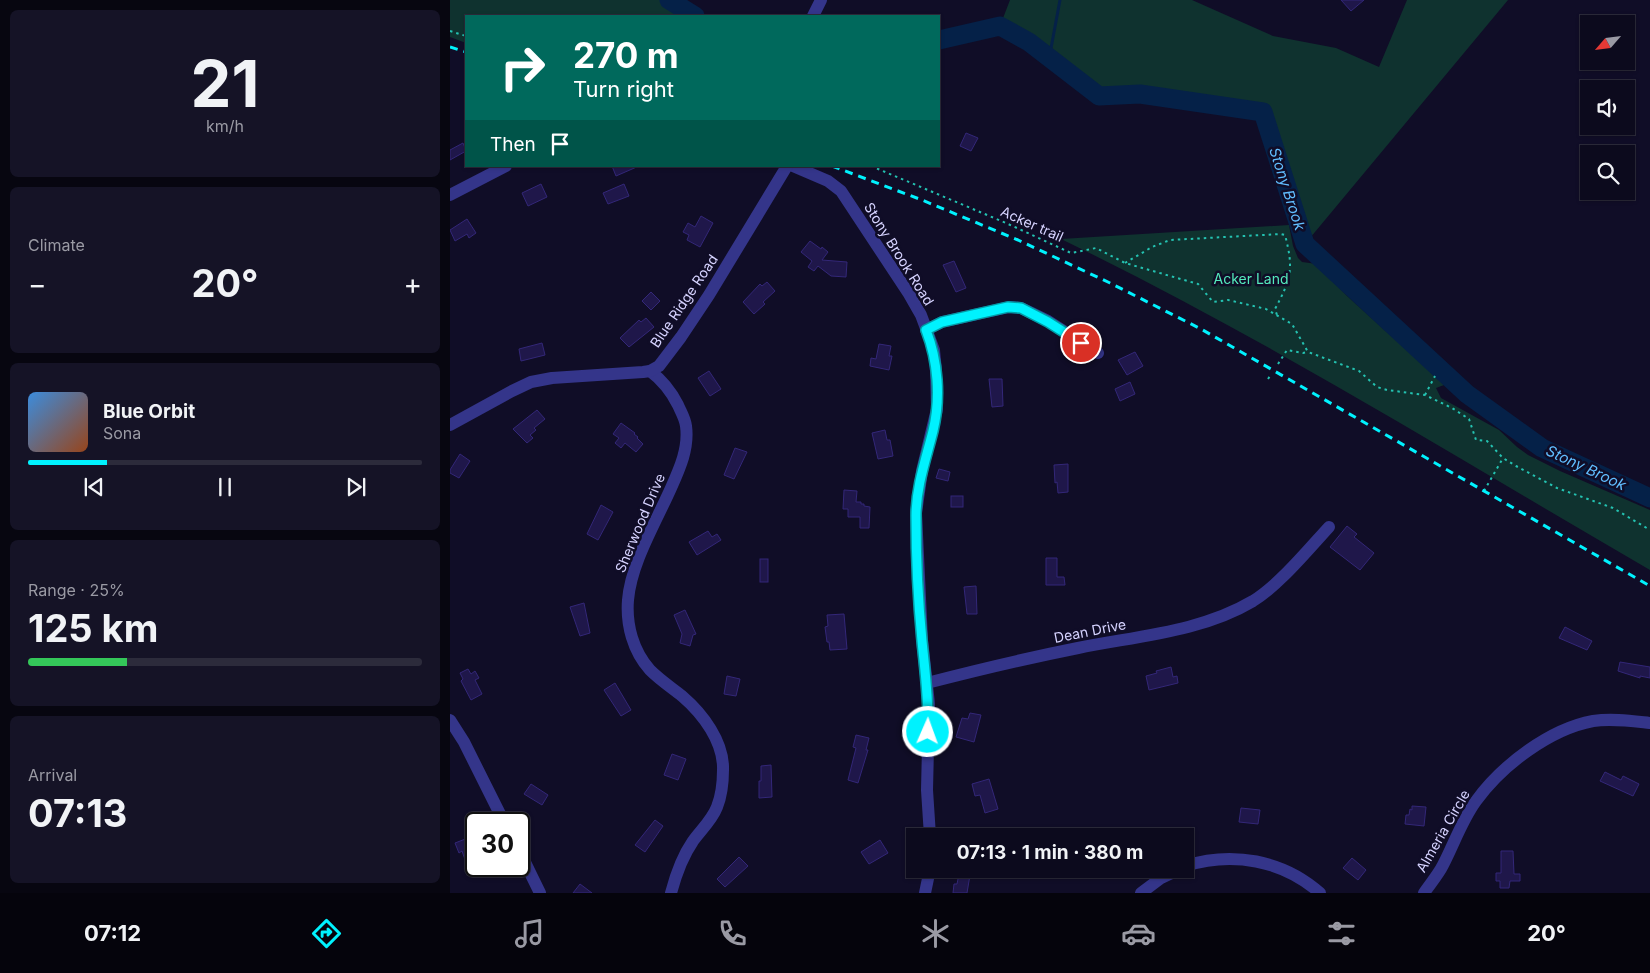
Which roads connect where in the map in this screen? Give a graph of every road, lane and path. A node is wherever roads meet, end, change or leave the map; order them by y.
1 (821, 0) edge
2 (814, 15) edge
3 (450, 31) edge
4 (465, 36) edge
5 (504, 167) edge
6 (786, 167) edge
7 (795, 167) edge
8 (873, 167) edge
9 (450, 195) edge
10 (1126, 263) junction
11 (1277, 315) junction
12 (926, 330) junction
13 (1308, 352) junction
14 (1098, 353) dead end
15 (1278, 364) dead end
16 (650, 371) junction
17 (1270, 376) dead end
18 (1435, 376) dead end
19 (1268, 379) dead end
20 (1425, 395) junction
21 (450, 425) edge
22 (1503, 458) junction
23 (1484, 490) dead end
24 (1329, 527) dead end
25 (1650, 530) edge
26 (927, 683) junction
27 (450, 720) edge
28 (1650, 724) edge
29 (499, 812) edge
30 (929, 828) edge
31 (1194, 864) edge
32 (530, 873) edge
33 (928, 878) edge
34 (1161, 878) edge
35 (540, 893) edge
36 (671, 893) edge
37 (925, 893) edge
38 (1141, 893) edge
39 (1320, 893) edge
40 (1424, 893) edge

1 - 2 street
3 - 4 path
5 - 9 street
6 - 16 street, Blue Ridge Road
7 - 12 street, Stony Brook Road
8 - 10 path, Acker trail
10 - 11 path, Acker trail
10 - 11 path
11 - 13 path, Acker trail
12 - 14 street
12 - 26 street, Stony Brook Road
13 - 15 path
13 - 20 path
16 - 21 street
16 - 36 street, Sherwood Drive
17 - 19 path
18 - 20 path
20 - 22 path
22 - 23 path
22 - 25 path
24 - 26 street, Dean Drive
26 - 30 street, Stony Brook Road
27 - 29 street
28 - 40 street, Almeria Circle
31 - 39 street
32 - 35 street
33 - 37 street
34 - 38 street

